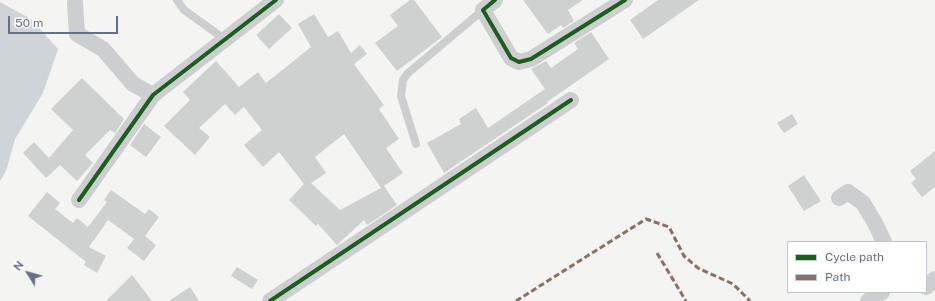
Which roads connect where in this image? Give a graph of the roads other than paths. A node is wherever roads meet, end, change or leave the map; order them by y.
1 (177, 0) edge
2 (276, 0) edge
3 (625, 0) edge
4 (75, 3) dead end
5 (489, 5) edge
6 (226, 40) junction
7 (153, 95) junction
8 (571, 100) dead end
9 (416, 144) dead end
10 (839, 198) dead end
11 (79, 200) dead end
12 (884, 241) edge
13 (935, 279) edge
14 (927, 286) edge
15 (880, 293) edge
16 (270, 301) edge
17 (868, 301) edge

1 - 6 lane
2 - 6 street
3 - 5 street
4 - 7 street
5 - 9 lane
6 - 7 street
7 - 11 street
8 - 16 street
10 - 12 street
13 - 14 street
15 - 17 street

